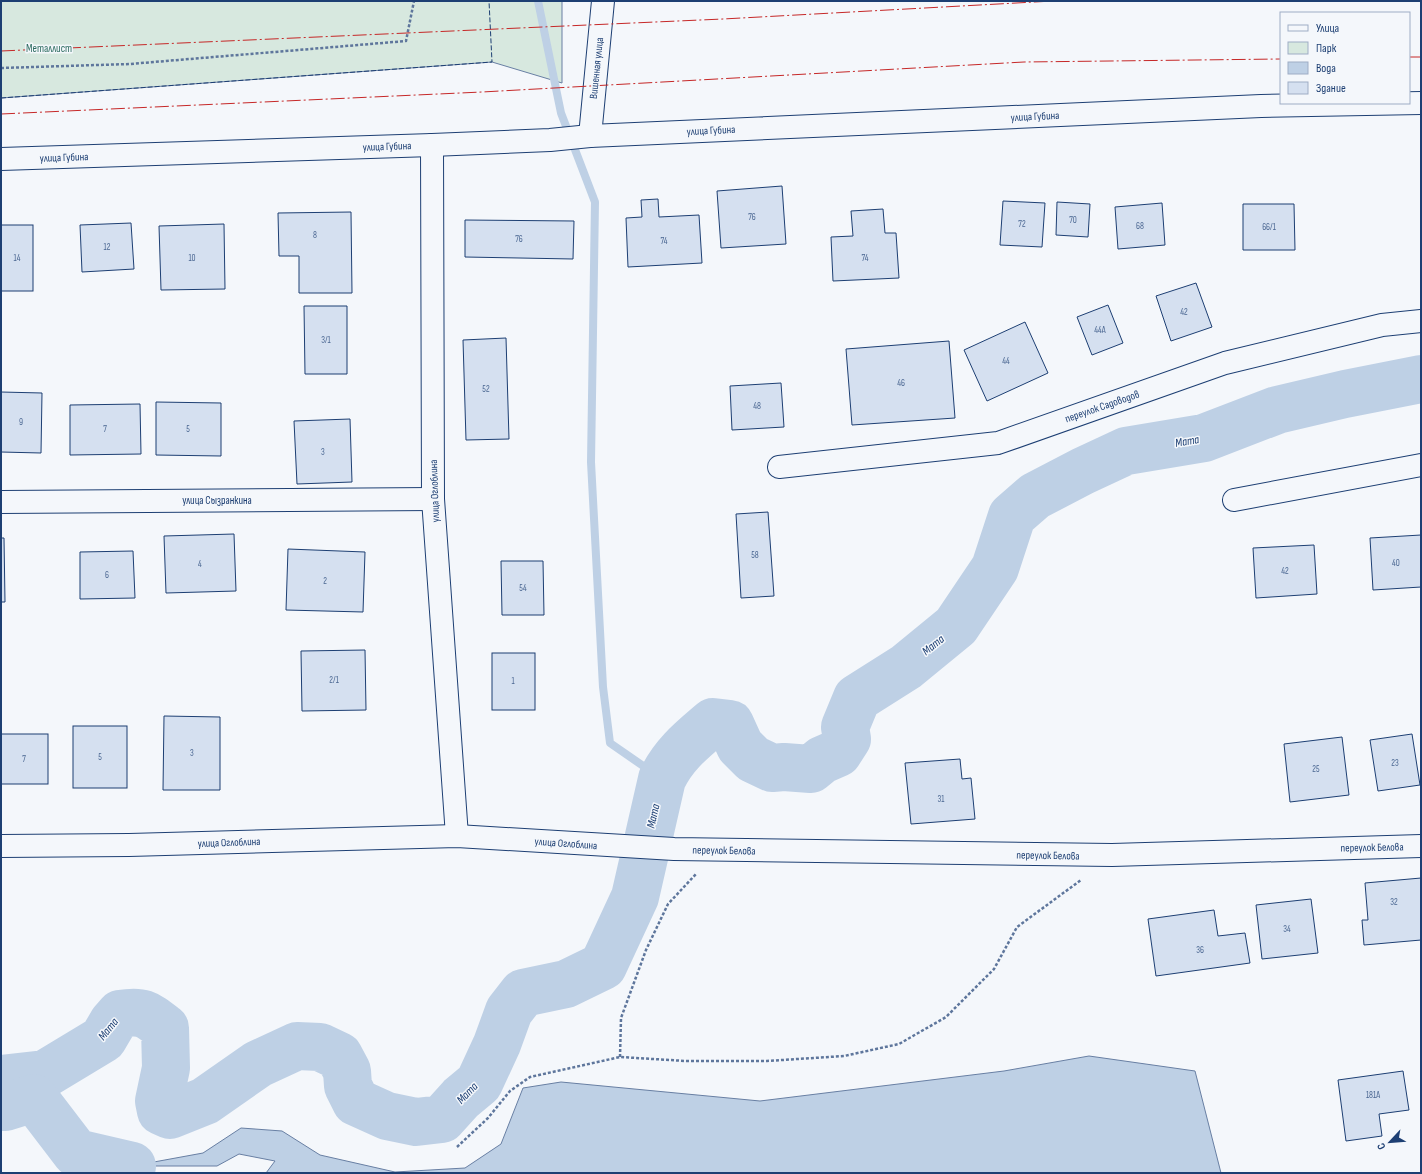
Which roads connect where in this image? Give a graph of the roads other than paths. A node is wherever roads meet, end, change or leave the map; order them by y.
1 (603, 1) edge
2 (1410, 103) edge
3 (1421, 103) edge
4 (1368, 104) edge
5 (590, 136) junction
6 (432, 145) junction
7 (1, 158) edge
8 (1421, 320) edge
9 (1421, 466) edge
10 (779, 467) dead end
11 (433, 499) junction
12 (1234, 500) dead end
13 (1, 502) edge
14 (457, 836) junction
15 (1, 846) edge
16 (1421, 846) edge
17 (674, 849) joint

1 - 5 street, Вишенная улица
2 - 3 street, улица Губина
4 - 5 street, улица Губина
5 - 6 street, улица Губина
6 - 7 street, улица Губина
6 - 11 street, улица Оглоблина
8 - 10 street, переулок Садоводов
9 - 12 street
11 - 13 street, улица Сызранкина
11 - 14 street, улица Оглоблина
14 - 15 street, улица Оглоблина
14 - 17 street, улица Оглоблина
16 - 17 street, переулок Белова

